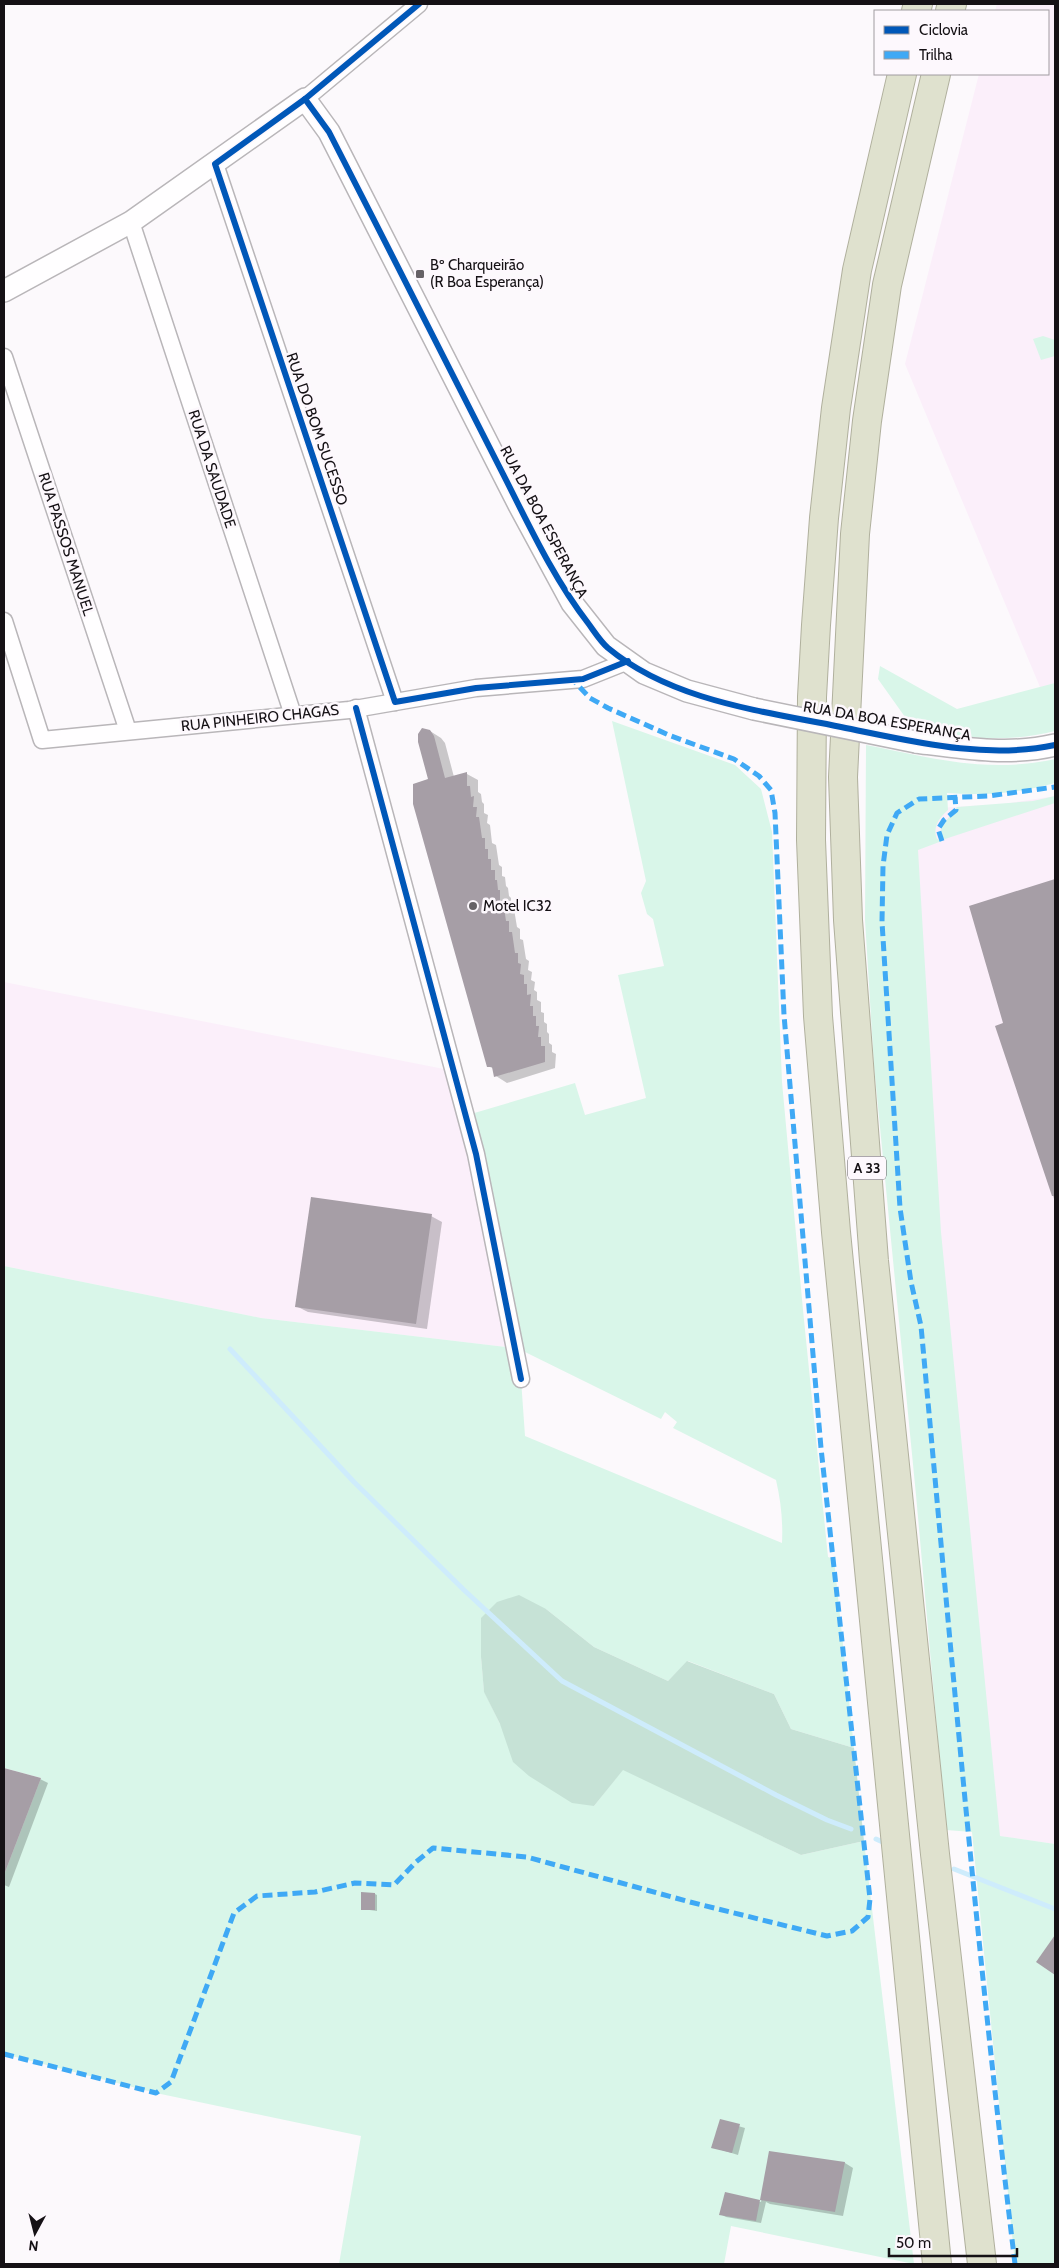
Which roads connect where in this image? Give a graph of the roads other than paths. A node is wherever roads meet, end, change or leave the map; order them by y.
1 (419, 4) edge
2 (902, 75) edge
3 (936, 75) edge
4 (305, 99) junction
5 (215, 164) junction
6 (131, 222) junction
7 (4, 291) edge
8 (4, 357) edge
9 (4, 621) edge
10 (628, 661) junction
11 (395, 702) junction
12 (356, 708) junction
13 (293, 715) junction
14 (128, 731) junction
15 (1055, 745) edge
16 (520, 1379) dead end
17 (937, 2264) edge
18 (982, 2264) edge

1 - 4 street
2 - 17 highway, A 33
3 - 18 highway, A 33
4 - 5 street
4 - 10 street, RUA DA BOA ESPERANÇA
5 - 6 street
5 - 11 street, RUA DO BOM SUCESSO
6 - 7 street
6 - 13 street, RUA DA SAUDADE
8 - 14 street, RUA PASSOS MANUEL
9 - 14 street, RUA PINHEIRO CHAGAS
10 - 11 street, RUA PINHEIRO CHAGAS
10 - 15 street, RUA DA BOA ESPERANÇA, bridge
11 - 12 street, RUA PINHEIRO CHAGAS
12 - 13 street, RUA PINHEIRO CHAGAS
12 - 16 street
13 - 14 street, RUA PINHEIRO CHAGAS

